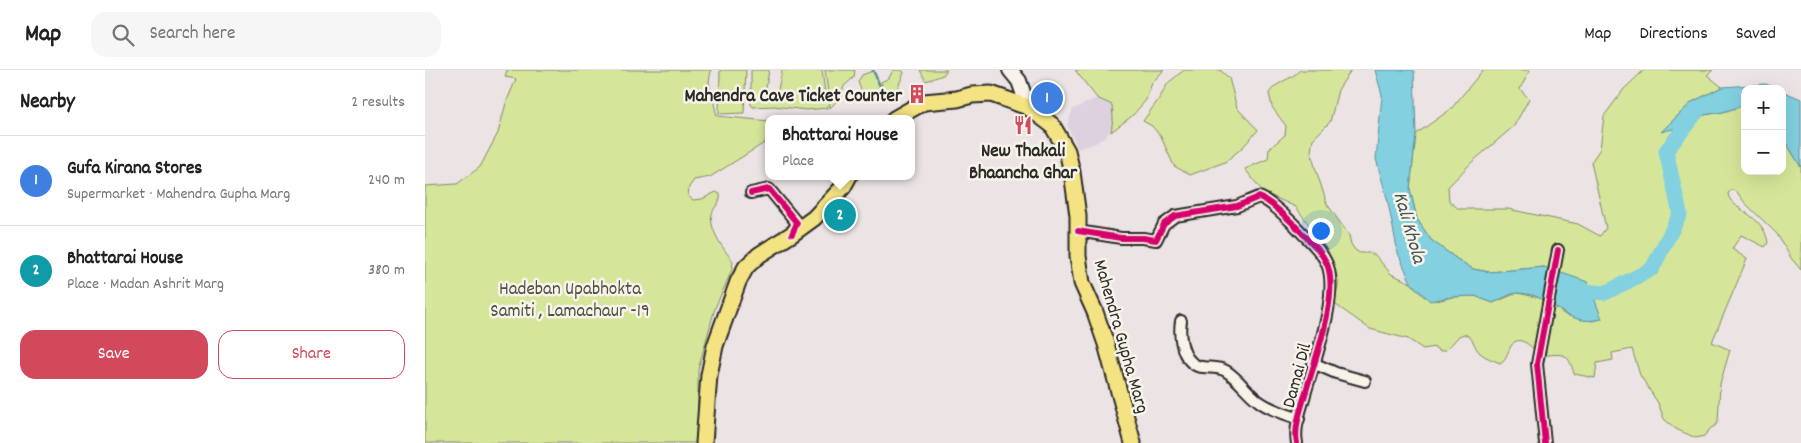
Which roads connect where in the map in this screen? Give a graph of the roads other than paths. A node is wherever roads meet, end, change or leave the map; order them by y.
1 (1010, 70) edge
2 (1028, 106) junction
3 (902, 115) edge
4 (847, 180) edge
5 (751, 193) dead end
6 (1078, 231) junction
7 (792, 234) junction
8 (1558, 250) dead end
9 (1181, 322) dead end
10 (1313, 364) junction
11 (1365, 381) dead end
12 (1299, 419) junction
13 (704, 443) edge
14 (1133, 443) edge
15 (1297, 443) edge
16 (1545, 443) edge

1 - 2 main road
2 - 3 main road, Mahendra Gupha Marg
2 - 6 main road, Mahendra Gupha Marg
4 - 7 main road
5 - 7 street
6 - 10 street, Damai Dil
6 - 14 main road, Mahendra Gupha Marg
7 - 13 main road
8 - 16 street
9 - 12 street
10 - 11 street
10 - 12 street, Damai Dil
12 - 15 street, Damai Dil

